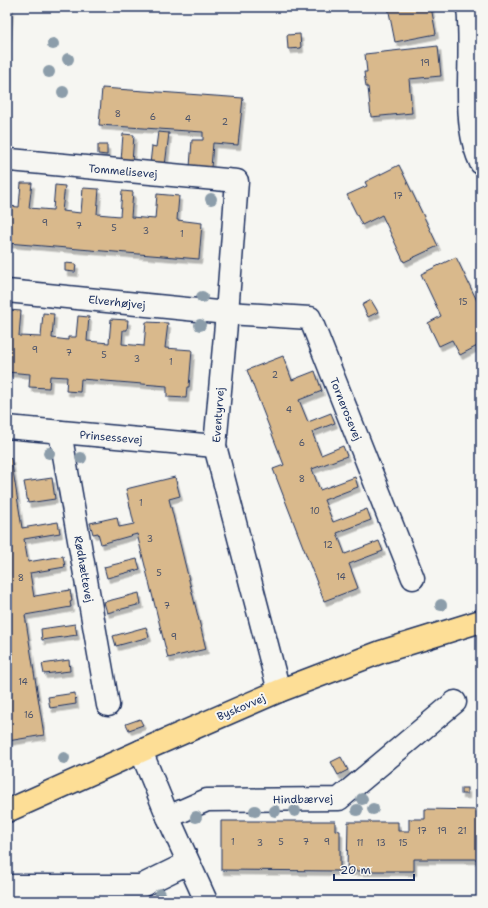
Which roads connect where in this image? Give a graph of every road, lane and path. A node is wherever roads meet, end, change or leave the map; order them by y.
1 (468, 7) edge
2 (10, 160) dead end
3 (481, 163) edge
4 (237, 181) joint
5 (7, 291) edge
6 (227, 313) junction
7 (7, 427) edge
8 (60, 432) junction
9 (215, 446) junction
10 (413, 578) dead end
11 (481, 621) edge
12 (279, 691) junction
13 (455, 702) dead end
14 (108, 705) dead end
15 (141, 751) junction
16 (7, 811) edge
17 (168, 817) junction
18 (188, 863) junction
19 (7, 887) edge
20 (206, 901) edge

1 - 3 street
2 - 4 street, Tommelisevej
4 - 6 street, Eventyrvej
5 - 6 street, Elverhøjvej
6 - 9 street, Eventyrvej
6 - 10 street, Tornerosevej
7 - 8 street, Prinsessevej
8 - 9 street, Prinsessevej
8 - 14 street, Rødhættevej
9 - 12 street, Eventyrvej
11 - 12 main road, Byskovvej
12 - 15 main road, Byskovvej
13 - 17 street, Hindbærvej
15 - 16 main road, Byskovvej
15 - 17 street
17 - 18 street
18 - 19 street
18 - 20 street

